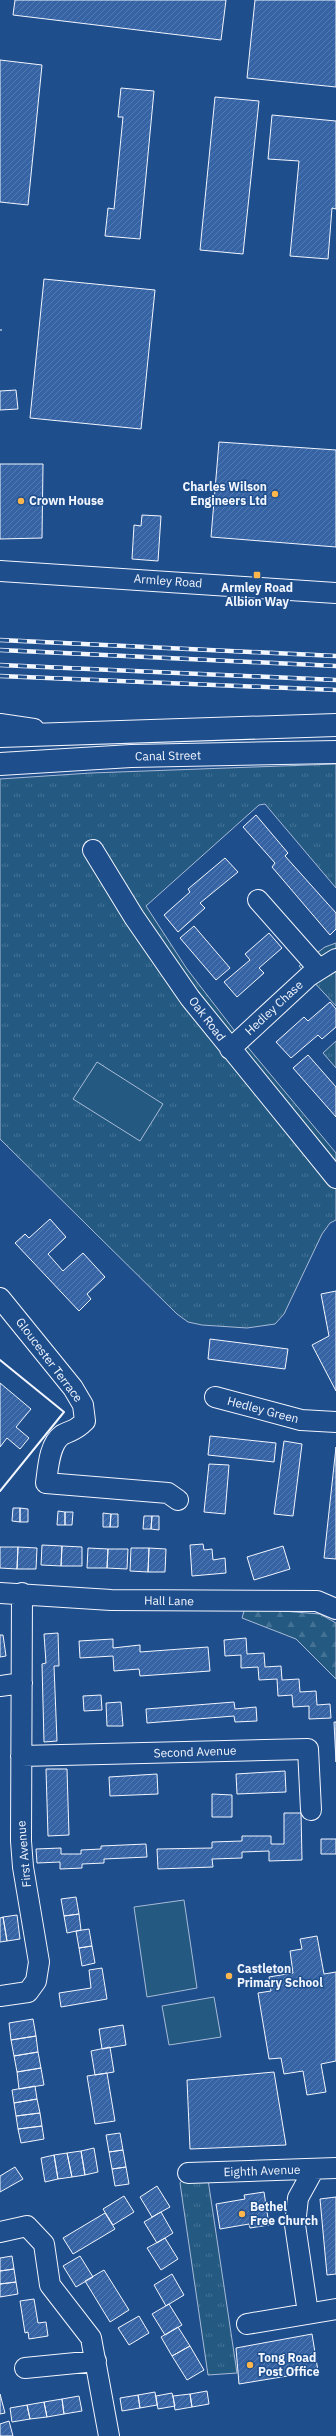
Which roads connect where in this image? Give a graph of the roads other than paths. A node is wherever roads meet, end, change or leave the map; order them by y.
1 (0, 571) edge
2 (336, 593) edge
3 (0, 724) edge
4 (336, 725) edge
5 (67, 734) junction
6 (0, 736) edge
7 (336, 752) edge
8 (0, 764) edge
9 (93, 850) dead end
10 (258, 900) dead end
11 (336, 959) edge
12 (318, 968) junction
13 (230, 1049) junction
14 (336, 1178) edge
15 (0, 1298) edge
16 (215, 1397) dead end
17 (336, 1422) edge
18 (178, 1500) dead end
19 (0, 1592) edge
20 (22, 1593) junction
21 (336, 1609) edge
22 (22, 1683) junction
23 (0, 1686) edge
24 (21, 1756) junction
25 (311, 1810) dead end
26 (0, 1996) edge
27 (336, 2168) edge
28 (314, 2169) junction
29 (188, 2173) dead end
30 (0, 2232) edge
31 (336, 2308) edge
32 (308, 2313) junction
33 (248, 2324) dead end
34 (96, 2361) junction
35 (25, 2368) dead end
36 (109, 2436) edge

1 - 2 street, Armley Road
3 - 5 street
4 - 5 main road
5 - 6 main road
7 - 8 main road, Canal Street
9 - 13 street, Oak Road
10 - 12 street
11 - 12 street, Hedley Chase
12 - 13 street, Hedley Chase
13 - 14 street, Oak Road
15 - 18 street, Gloucester Terrace
16 - 17 street, Hedley Green
19 - 20 street, Hall Lane
20 - 21 street, Hall Lane
20 - 22 street, First Avenue
22 - 23 street
22 - 24 street, First Avenue
24 - 25 street, Second Avenue
24 - 26 street, First Avenue
27 - 28 street, Eighth Avenue
28 - 29 street, Eighth Avenue
28 - 32 street
30 - 34 street
31 - 32 street
32 - 33 street
34 - 35 street
34 - 36 street

